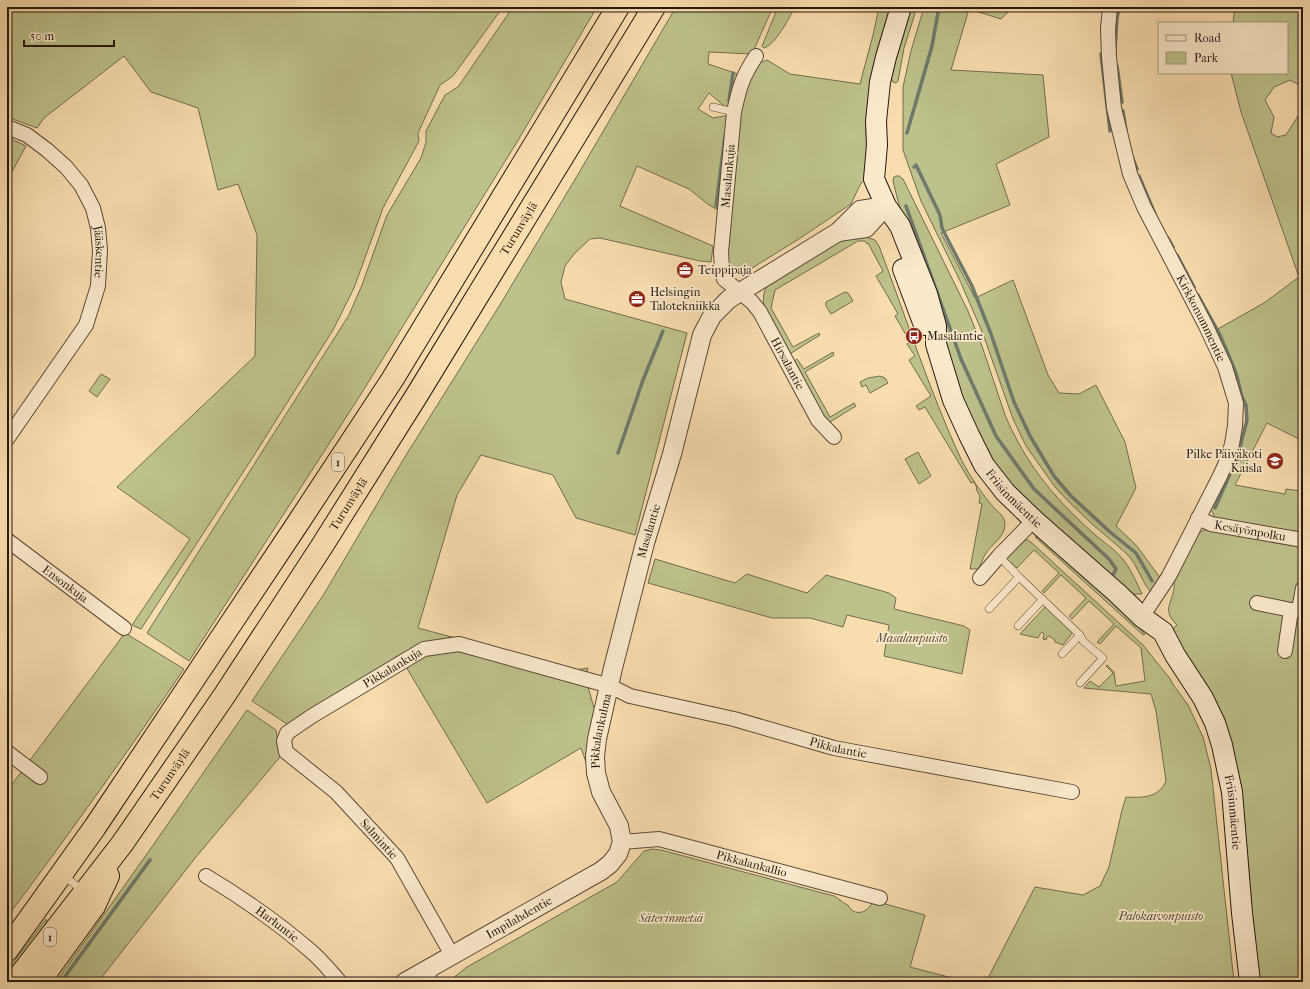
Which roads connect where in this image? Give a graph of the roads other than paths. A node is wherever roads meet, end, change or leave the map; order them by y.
1 (618, 7) edge
2 (654, 7) edge
3 (901, 7) edge
4 (1110, 7) edge
5 (756, 56) dead end
6 (713, 107) dead end
7 (734, 112) junction
8 (7, 127) edge
9 (886, 206) junction
10 (739, 292) junction
11 (834, 438) dead end
12 (7, 439) edge
13 (1198, 518) junction
14 (1034, 520) junction
15 (7, 540) edge
16 (1303, 540) edge
17 (999, 556) junction
18 (1019, 577) junction
19 (980, 578) dead end
20 (1303, 588) edge
21 (1043, 599) junction
22 (1257, 603) dead end
23 (989, 609) dead end
24 (1298, 610) edge
25 (1142, 617) junction
26 (1018, 626) dead end
27 (124, 628) dead end
28 (1080, 634) junction
29 (1285, 651) dead end
30 (1062, 654) dead end
31 (1080, 683) dead end
32 (610, 686) junction
33 (284, 741) joint
34 (7, 752) edge
35 (40, 777) dead end
36 (1072, 792) dead end
37 (622, 842) junction
38 (122, 844) junction
39 (62, 874) junction
40 (206, 876) dead end
41 (84, 891) junction
42 (880, 898) dead end
43 (39, 905) junction
44 (7, 933) edge
45 (7, 950) edge
46 (452, 955) junction
47 (428, 976) edge
48 (15, 982) edge
49 (39, 982) edge
50 (340, 982) edge
51 (406, 982) edge
52 (1250, 982) edge

1 - 39 highway, 1
2 - 38 highway, Turunväylä / 1
3 - 9 main road, Friisinmäentie
4 - 13 street, Kirkkonummentie
5 - 7 street, Masalankuja
6 - 7 lane
7 - 10 street, Masalankuja
8 - 12 street, Jääskentie
9 - 10 street, Masalantie
9 - 14 main road, Friisinmäentie
10 - 11 street, Hirsalantie
10 - 32 street, Masalantie
13 - 16 street, Kesäyönpolku
13 - 25 street, Kirkkonummentie
14 - 17 street
14 - 25 main road, Friisinmäentie
15 - 27 street, Ensonkuja
17 - 18 lane
17 - 19 street
18 - 21 lane
18 - 23 lane
20 - 24 street
21 - 26 lane
21 - 28 lane
22 - 24 street
24 - 29 street
25 - 52 main road, Friisinmäentie
28 - 30 lane
28 - 31 lane
32 - 33 street, Pikkalankuja
32 - 36 street, Pikkalantie
32 - 37 street, Pikkalankulma
33 - 46 street, Salmintie
34 - 35 street
37 - 42 street, Pikkalankallio
37 - 46 street, Impilahdentie
38 - 41 highway, Turunväylä / 1
38 - 49 highway
39 - 41 lane
39 - 43 highway, 1
40 - 50 street, Harluntie
41 - 48 highway, Turunväylä / 1
43 - 44 highway
43 - 45 highway, 1
46 - 47 street, Impilahdentie
47 - 51 street, Impilahdentie

